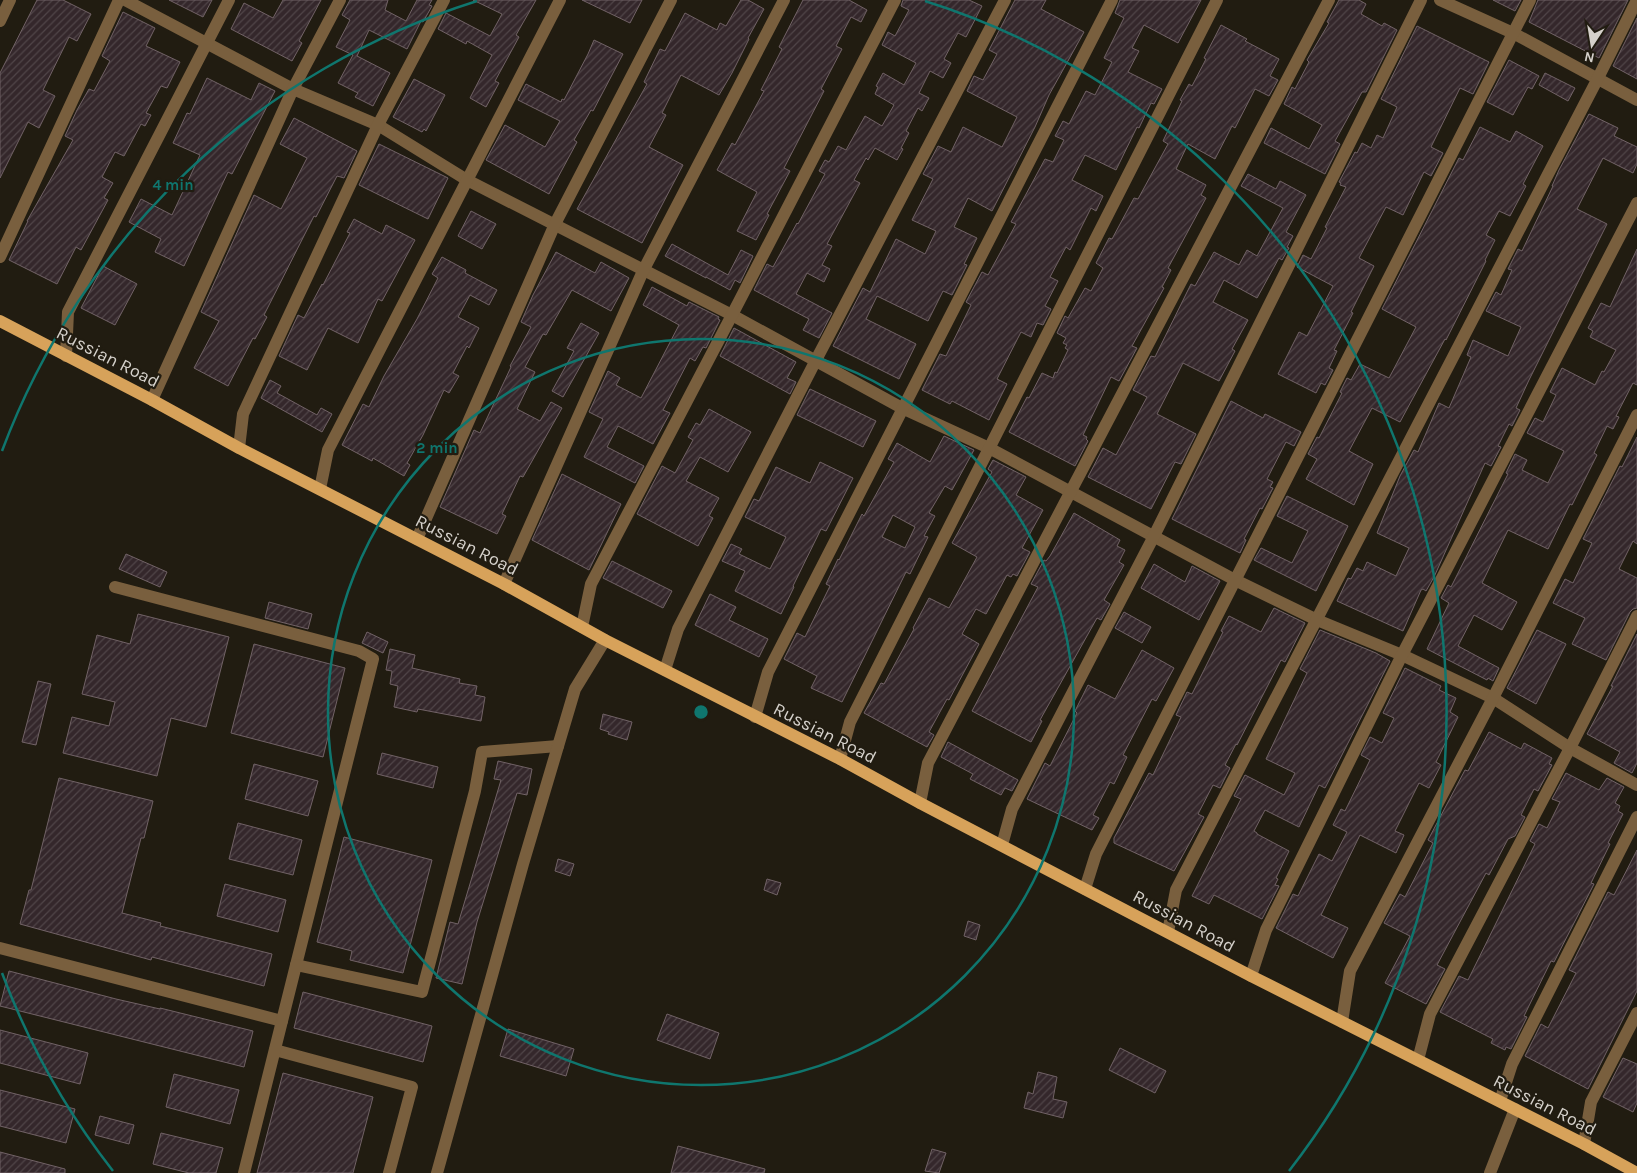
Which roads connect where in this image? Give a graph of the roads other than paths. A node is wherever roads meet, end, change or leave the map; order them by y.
1 (10, 0) edge
2 (119, 0) edge
3 (126, 0) edge
4 (229, 0) edge
5 (340, 0) edge
6 (444, 0) edge
7 (560, 0) edge
8 (670, 0) edge
9 (784, 0) edge
10 (895, 0) edge
11 (1005, 0) edge
12 (1112, 0) edge
13 (1217, 0) edge
14 (1329, 0) edge
15 (1421, 0) edge
16 (1440, 0) edge
17 (1530, 0) edge
18 (1637, 0) edge
19 (0, 22) edge
20 (1513, 33) junction
21 (206, 44) junction
22 (1597, 80) junction
23 (294, 90) junction
24 (1637, 100) edge
25 (378, 125) junction
26 (467, 180) junction
27 (1637, 203) edge
28 (555, 224) junction
29 (0, 257) edge
30 (643, 270) junction
31 (732, 315) junction
32 (0, 321) edge
33 (66, 356) junction
34 (816, 360) junction
35 (152, 400) junction
36 (902, 408) junction
37 (1637, 415) edge
38 (239, 448) junction
39 (989, 448) junction
40 (320, 489) junction
41 (1070, 492) junction
42 (1154, 536) junction
43 (417, 540) junction
44 (1235, 580) junction
45 (504, 584) junction
46 (115, 587) dead end
47 (1637, 616) edge
48 (1317, 620) junction
49 (582, 627) junction
50 (605, 640) junction
51 (1402, 655) junction
52 (665, 670) junction
53 (1493, 698) junction
54 (755, 717) junction
55 (558, 746) junction
56 (1570, 748) junction
57 (840, 759) junction
58 (1637, 785) edge
59 (920, 803) junction
60 (1637, 817) edge
61 (1002, 845) junction
62 (1085, 889) junction
63 (1168, 932) junction
64 (0, 948) edge
65 (296, 965) junction
66 (1252, 976) junction
67 (1637, 1013) edge
68 (282, 1021) junction
69 (1342, 1022) junction
70 (274, 1050) junction
71 (1418, 1060) junction
72 (1500, 1101) junction
73 (1515, 1109) junction
74 (1584, 1144) junction
75 (1637, 1172) edge
76 (244, 1173) edge
77 (389, 1173) edge
78 (437, 1173) edge
79 (1490, 1173) edge

1 - 19 street
2 - 29 street
3 - 21 street
4 - 21 street
5 - 23 street
6 - 25 street
7 - 26 street
8 - 28 street
9 - 30 street
10 - 31 street
11 - 34 street
12 - 36 street
13 - 39 street
14 - 41 street
15 - 42 street
16 - 20 street
17 - 20 street
18 - 22 street
20 - 22 street
20 - 44 street
21 - 23 street
21 - 33 street
22 - 24 street
22 - 48 street
23 - 25 street
23 - 35 street
25 - 26 street
25 - 38 street
26 - 28 street
26 - 40 street
27 - 51 street
28 - 30 street
28 - 43 street
30 - 31 street
30 - 45 street
31 - 34 street
31 - 49 street
32 - 33 main road, Russian Road
33 - 35 main road, Russian Road
34 - 36 street
34 - 52 street
35 - 38 main road, Russian Road
36 - 39 street
36 - 54 street
37 - 53 street
38 - 40 main road, Russian Road
39 - 41 street
39 - 57 street
40 - 43 main road, Russian Road
41 - 42 street
41 - 59 street
42 - 44 street
42 - 61 street
43 - 45 main road, Russian Road
44 - 48 street
44 - 62 street
45 - 49 main road, Russian Road
46 - 65 street
47 - 56 street
48 - 51 street
48 - 63 street
49 - 50 main road, Russian Road
50 - 52 main road, Russian Road
50 - 55 street
51 - 53 street
51 - 66 street
52 - 54 main road, Russian Road
53 - 56 street
53 - 69 street
54 - 57 main road, Russian Road
55 - 65 street
55 - 78 street
56 - 58 street
56 - 71 street
57 - 59 main road, Russian Road
59 - 61 main road, Russian Road
60 - 72 street
61 - 62 main road, Russian Road
62 - 63 main road, Russian Road
63 - 66 main road, Russian Road
64 - 68 street
65 - 68 street
66 - 69 main road, Russian Road
67 - 74 street
68 - 70 street
69 - 71 main road, Russian Road
70 - 76 street
70 - 77 street
71 - 72 main road, Russian Road
72 - 73 main road, Russian Road
73 - 74 main road, Russian Road
73 - 79 street
74 - 75 main road, Russian Road

